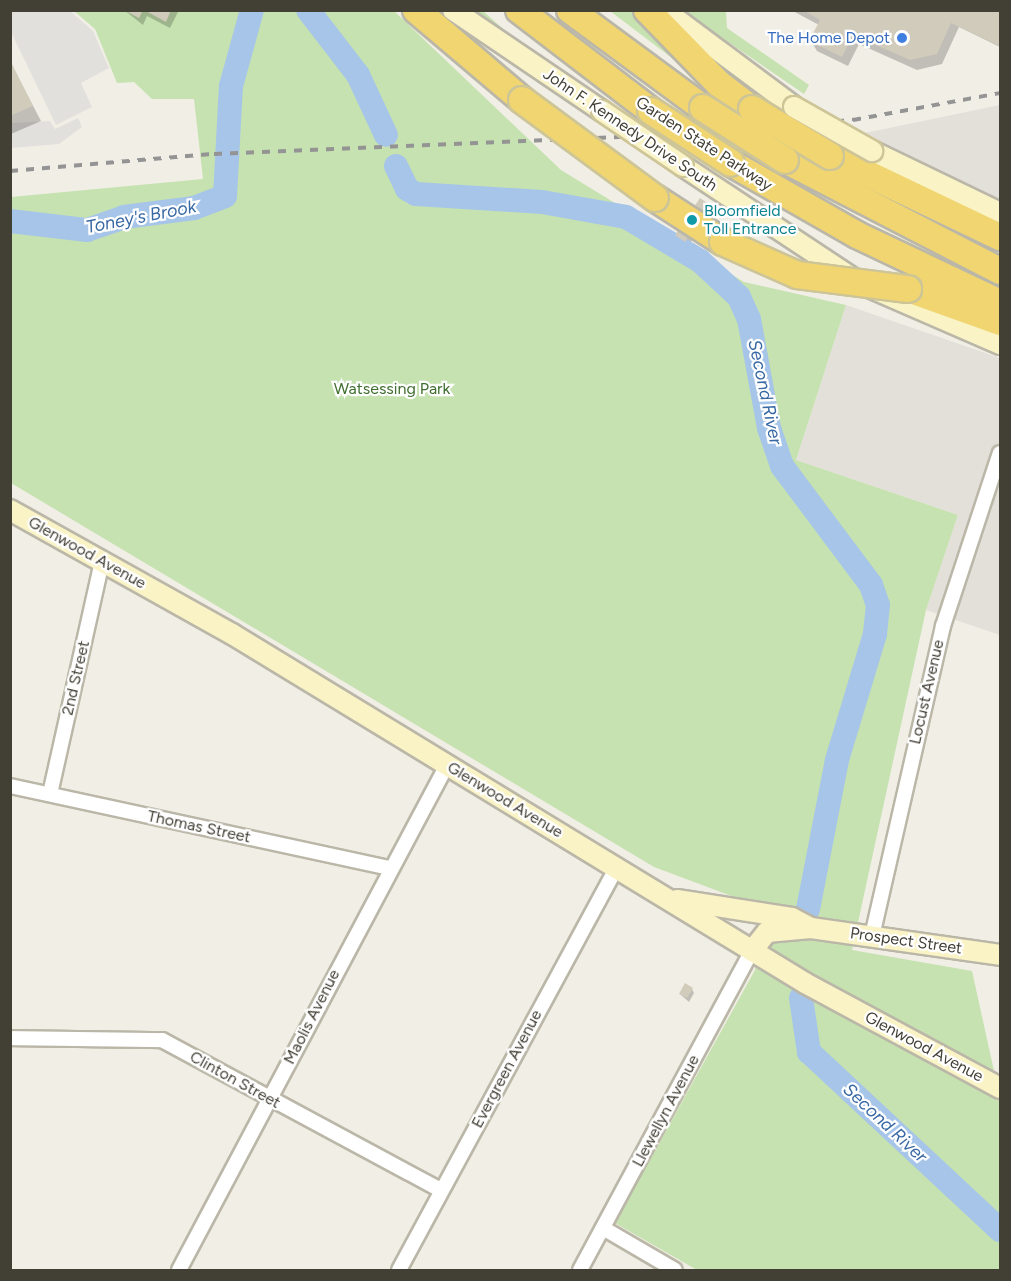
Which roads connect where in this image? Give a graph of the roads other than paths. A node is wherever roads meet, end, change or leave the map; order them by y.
1 (416, 10) edge
2 (453, 10) edge
3 (519, 10) edge
4 (570, 10) edge
5 (647, 10) edge
6 (664, 10) edge
7 (1000, 213) edge
8 (1000, 237) edge
9 (1000, 271) edge
10 (1000, 303) edge
11 (1000, 322) edge
12 (1000, 344) edge
13 (1000, 453) edge
14 (10, 510) edge
15 (102, 561) junction
16 (447, 765) junction
17 (10, 786) edge
18 (50, 794) junction
19 (388, 868) junction
20 (616, 868) junction
21 (666, 898) junction
22 (811, 928) junction
23 (872, 936) junction
24 (752, 951) junction
25 (1000, 955) edge
26 (10, 1038) edge
27 (1000, 1088) edge
28 (270, 1100) junction
29 (441, 1190) junction
30 (603, 1228) junction
31 (179, 1270) edge
32 (399, 1270) edge
33 (580, 1270) edge
34 (675, 1270) edge

1 - 11 highway, bridge
2 - 12 street, John F. Kennedy Drive South, bridge
3 - 10 highway, Garden State Parkway, bridge
4 - 9 highway, Garden State Parkway, bridge
5 - 8 highway, bridge
6 - 7 street, bridge
13 - 23 street, Locust Avenue
14 - 15 street, Glenwood Avenue
15 - 16 street, Glenwood Avenue
15 - 18 street, 2nd Street
16 - 19 street, Maolis Avenue
16 - 20 street, Glenwood Avenue
17 - 18 street, Thomas Street
18 - 19 street, Thomas Street
19 - 28 street, Maolis Avenue
20 - 21 street, Glenwood Avenue
20 - 29 street, Evergreen Avenue
21 - 22 street, Prospect Street
21 - 24 street, Glenwood Avenue
22 - 23 street, Prospect Street
22 - 24 street, Prospect Street
23 - 25 street, Prospect Street
24 - 27 street, Glenwood Avenue
24 - 30 street, Llewellyn Avenue
26 - 28 street, Clinton Street
28 - 29 street, Clinton Street
28 - 31 street, Maolis Avenue
29 - 32 street, Evergreen Avenue
30 - 33 street, Llewellyn Avenue
30 - 34 street

